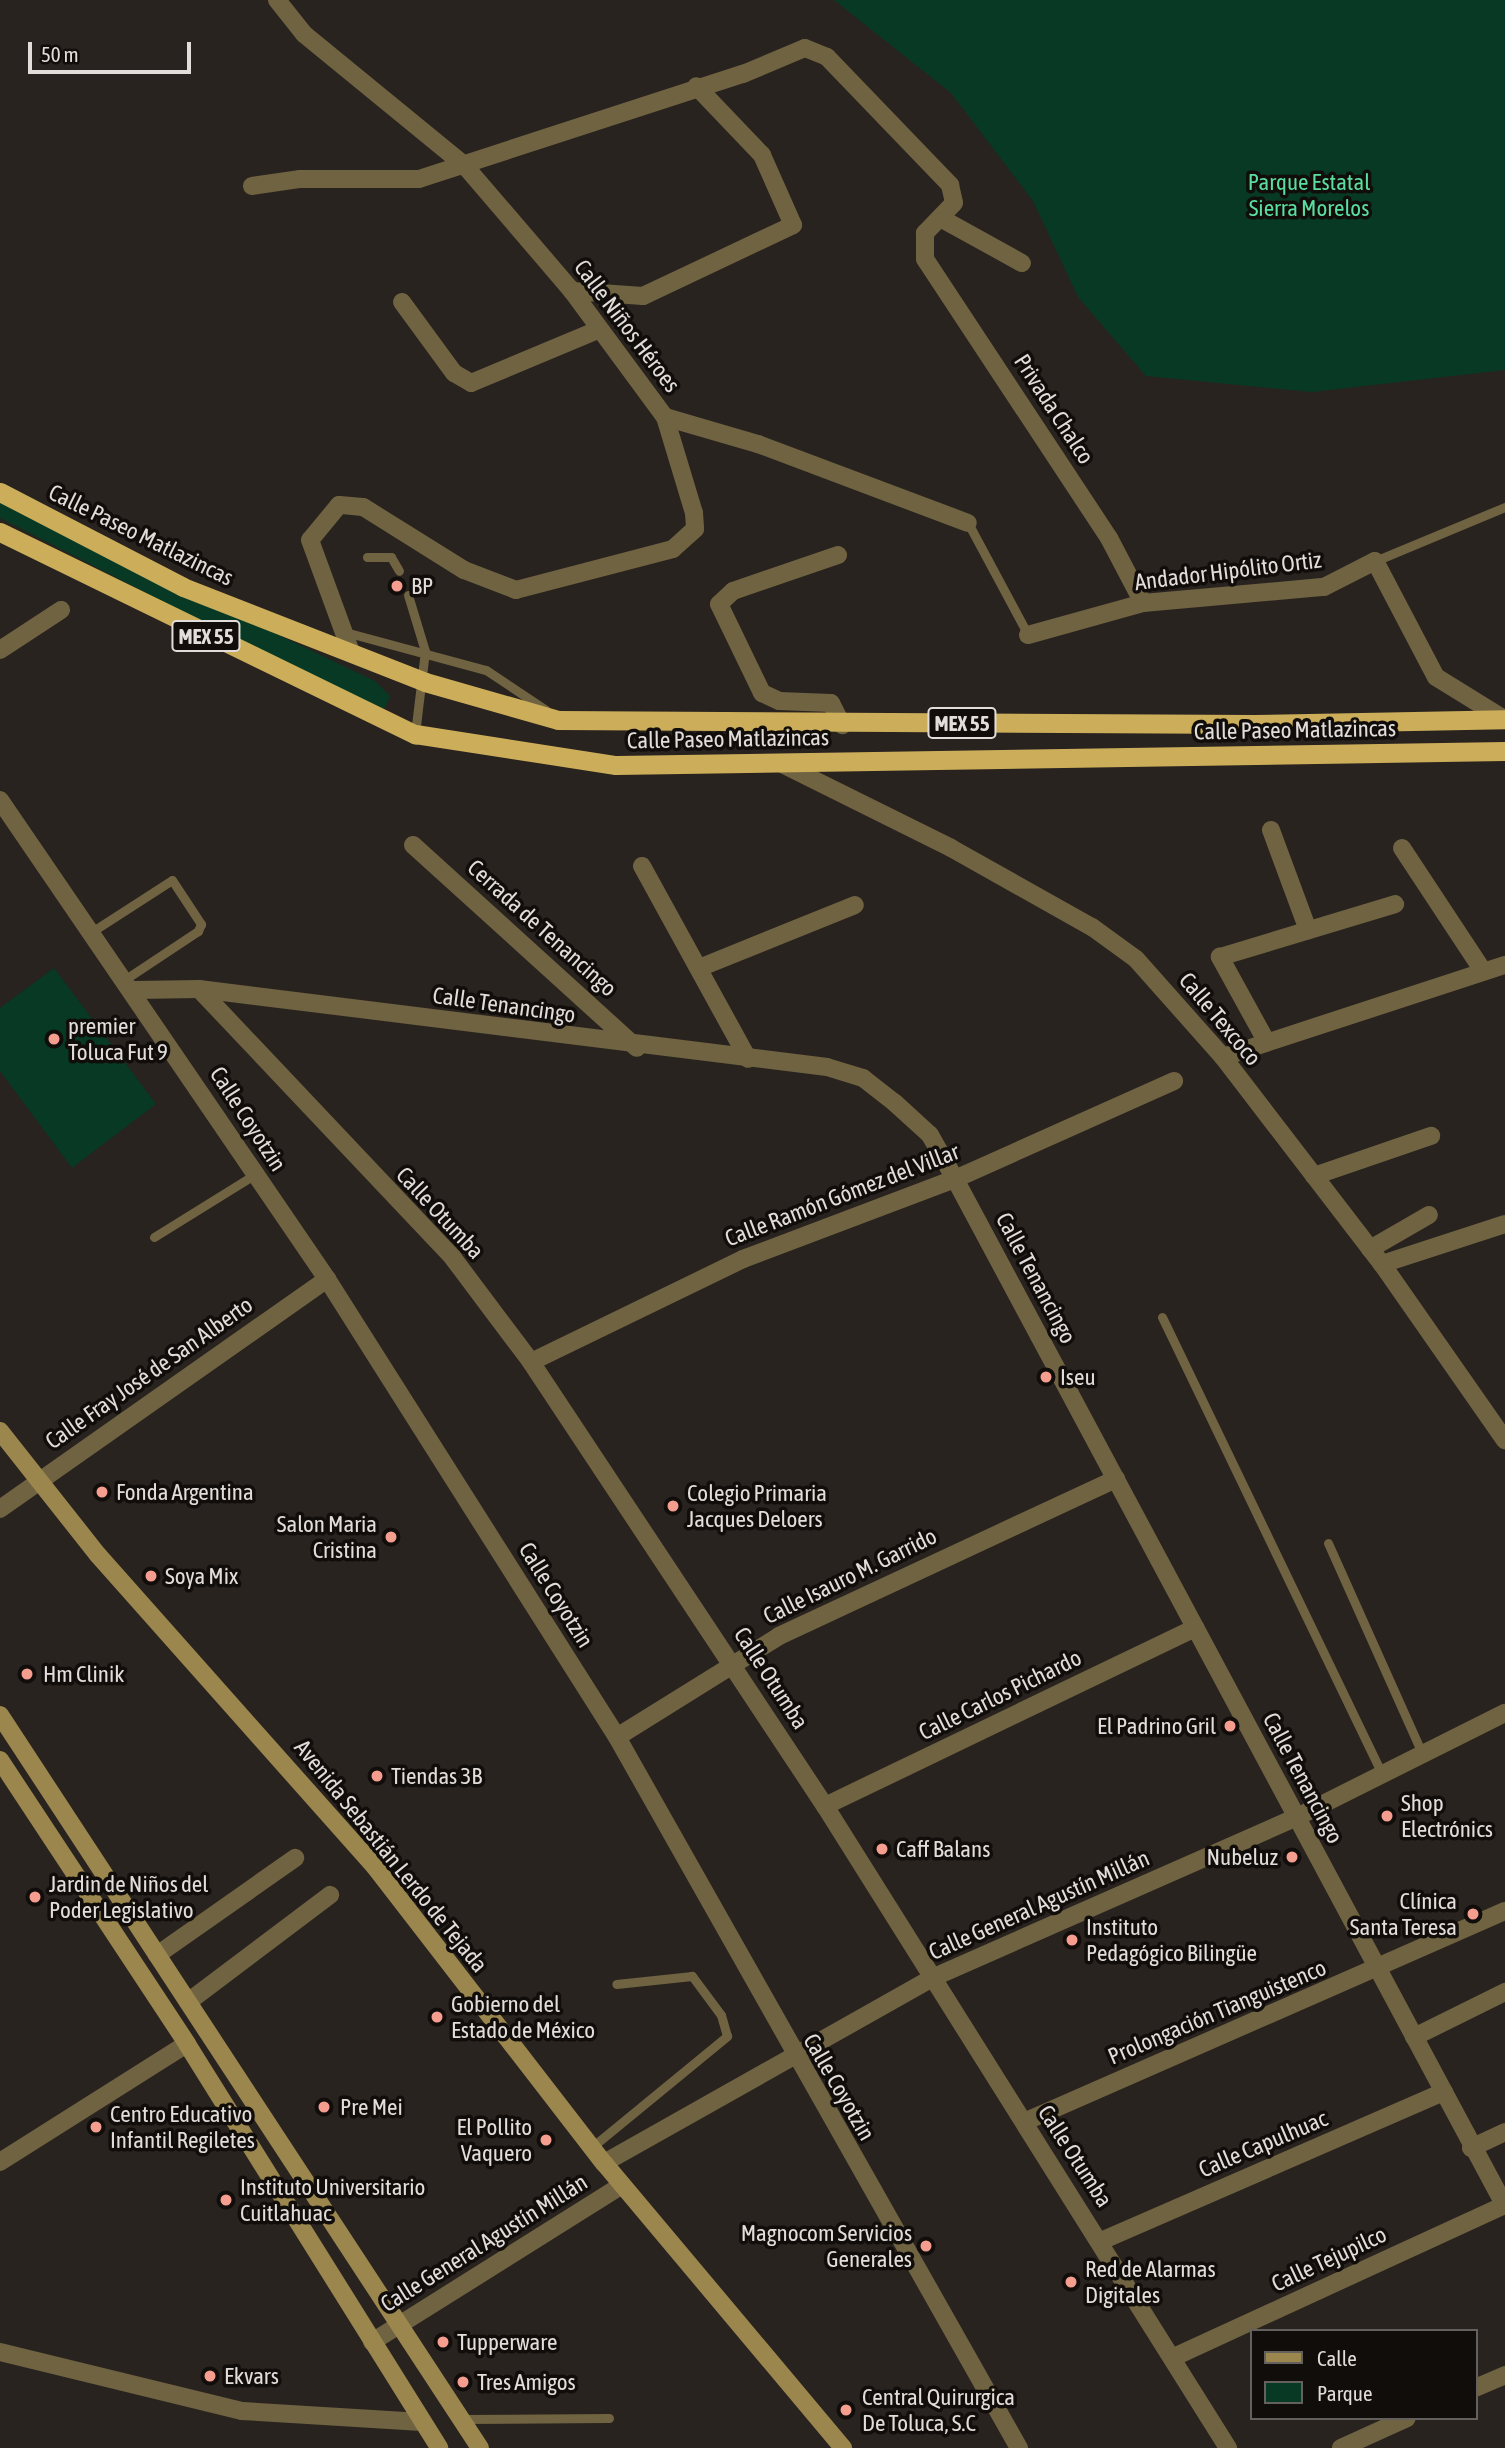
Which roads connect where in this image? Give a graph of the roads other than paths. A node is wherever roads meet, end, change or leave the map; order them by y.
1 (277, 0) edge
2 (696, 86) junction
3 (465, 166) junction
4 (252, 186) dead end
5 (944, 219) junction
6 (1022, 263) dead end
7 (572, 290) junction
8 (402, 302) dead end
9 (598, 330) junction
10 (665, 417) junction
11 (0, 492) edge
12 (1505, 506) edge
13 (968, 523) joint
14 (0, 532) edge
15 (838, 555) dead end
16 (367, 557) dead end
17 (1375, 561) junction
18 (399, 571) dead end
19 (408, 595) dead end
20 (1143, 603) junction
21 (61, 610) dead end
22 (345, 632) junction
23 (1028, 635) joint
24 (0, 650) edge
25 (425, 650) junction
26 (351, 652) junction
27 (425, 682) junction
28 (1504, 719) edge
29 (558, 720) junction
30 (842, 725) junction
31 (415, 734) junction
32 (1505, 751) edge
33 (780, 763) junction
34 (0, 800) edge
35 (1271, 830) dead end
36 (413, 845) dead end
37 (1402, 848) dead end
38 (642, 866) dead end
39 (1395, 904) dead end
40 (855, 905) dead end
41 (1308, 930) junction
42 (93, 931) junction
43 (1505, 965) edge
44 (699, 968) junction
45 (1483, 971) junction
46 (131, 984) junction
47 (199, 989) junction
48 (1265, 1039) junction
49 (637, 1048) junction
50 (1223, 1057) junction
51 (748, 1059) junction
52 (1174, 1081) dead end
53 (1431, 1136) dead end
54 (254, 1175) junction
55 (1314, 1176) junction
56 (955, 1179) junction
57 (1429, 1215) dead end
58 (1505, 1224) edge
59 (154, 1237) dead end
60 (1370, 1249) junction
61 (1382, 1264) junction
62 (327, 1279) junction
63 (1162, 1317) dead end
64 (531, 1362) junction
65 (0, 1432) edge
66 (1505, 1440) edge
67 (39, 1479) junction
68 (1116, 1479) junction
69 (0, 1509) edge
70 (1328, 1543) dead end
71 (1195, 1628) junction
72 (733, 1664) junction
73 (1505, 1713) edge
74 (0, 1714) edge
75 (617, 1737) junction
76 (1424, 1756) junction
77 (0, 1760) edge
78 (1383, 1777) junction
79 (825, 1806) junction
80 (1297, 1817) junction
81 (295, 1858) dead end
82 (330, 1895) dead end
83 (1505, 1911) edge
84 (157, 1955) junction
85 (1378, 1968) junction
86 (932, 1978) junction
87 (616, 1984) dead end
88 (1505, 1992) edge
89 (188, 2002) junction
90 (1414, 2037) junction
91 (187, 2044) junction
92 (793, 2055) junction
93 (1444, 2092) junction
94 (1024, 2122) junction
95 (1505, 2132) edge
96 (592, 2147) junction
97 (1471, 2148) junction
98 (0, 2162) edge
99 (604, 2163) junction
100 (622, 2185) junction
101 (1505, 2206) edge
102 (1101, 2241) junction
103 (399, 2325) junction
104 (372, 2342) junction
105 (0, 2352) edge
106 (1174, 2357) junction
107 (1505, 2375) edge
108 (1477, 2387) edge
109 (609, 2418) dead end
110 (461, 2419) junction
111 (1404, 2420) edge
112 (422, 2422) junction
113 (439, 2448) edge
114 (480, 2448) edge
115 (843, 2448) edge
116 (1018, 2448) edge
117 (1228, 2448) edge
118 (1341, 2448) edge

1 - 3 street, Calle Niños Héroes
2 - 3 street
2 - 5 street
2 - 7 street
3 - 4 street
3 - 7 street, Calle Niños Héroes
5 - 6 street
5 - 20 street, Privada Chalco
7 - 9 street, Calle Niños Héroes
8 - 9 street
9 - 10 street, Calle Niños Héroes
10 - 13 street
10 - 22 street, Calle Niños Héroes
11 - 26 highway, Calle Paseo Matlazincas / MEX 55
12 - 17 lane, Andador Hipólito Ortiz
13 - 23 lane
14 - 31 highway, Calle Paseo Matlazincas / MEX 55
15 - 30 street
16 - 18 lane
17 - 20 street, Andador Hipólito Ortiz
17 - 28 street
19 - 25 lane
20 - 23 street, Andador Hipólito Ortiz
21 - 24 street
22 - 25 lane
22 - 26 street, Calle Niños Héroes
25 - 27 lane
25 - 29 lane
26 - 27 highway, Calle Paseo Matlazincas / MEX 55
27 - 29 highway, Calle Paseo Matlazincas / MEX 55
27 - 31 lane
28 - 30 highway, Calle Paseo Matlazincas / MEX 55
29 - 30 highway, Calle Paseo Matlazincas / MEX 55
31 - 33 highway, Calle Paseo Matlazincas / MEX 55
32 - 33 highway, Calle Paseo Matlazincas / MEX 55
33 - 50 street, Calle Texcoco
34 - 42 street, Calle Coyotzin
35 - 41 street
36 - 49 street, Cerrada de Tenancingo
37 - 45 street
38 - 44 street
39 - 41 street
40 - 44 street
41 - 48 street
42 - 46 street, Calle Coyotzin
42 - 46 lane
43 - 45 street
44 - 51 street
45 - 48 street
46 - 47 street, Calle Tenancingo
46 - 54 street, Calle Coyotzin
47 - 49 street, Calle Tenancingo
47 - 64 street, Calle Otumba
48 - 50 street
49 - 51 street, Calle Tenancingo
50 - 55 street, Calle Texcoco
51 - 56 street, Calle Tenancingo
52 - 56 street, Calle Ramón Gómez del Villar
53 - 55 street
54 - 59 lane
54 - 62 street, Calle Coyotzin
55 - 60 street, Calle Texcoco
56 - 64 street, Calle Ramón Gómez del Villar
56 - 68 street, Calle Tenancingo
57 - 60 street
58 - 61 street
60 - 61 street, Calle Texcoco
61 - 66 street, Calle Texcoco
62 - 67 street, Calle Fray José de San Alberto
62 - 75 street, Calle Coyotzin
63 - 78 lane
64 - 72 street, Calle Otumba
65 - 67 main road, Avenida Sebastián Lerdo de Tejada
67 - 69 street, Calle Fray José de San Alberto
67 - 96 main road, Avenida Sebastián Lerdo de Tejada
68 - 71 street, Calle Tenancingo
68 - 72 street, Calle Isauro M. Garrido
70 - 76 lane
71 - 79 street, Calle Carlos Pichardo
71 - 80 street, Calle Tenancingo
72 - 75 street, Calle Isauro M. Garrido
72 - 79 street, Calle Otumba
73 - 76 street, Calle General Agustín Millán
74 - 84 main road
75 - 92 street, Calle Coyotzin
76 - 78 street, Calle General Agustín Millán
77 - 91 main road
78 - 80 street, Calle General Agustín Millán
79 - 86 street, Calle Otumba
80 - 85 street, Calle Tenancingo
80 - 86 street, Calle General Agustín Millán
81 - 84 street
82 - 89 street
83 - 85 street, Prolongación Tianguistenco
84 - 89 main road
85 - 90 street, Calle Tenancingo
85 - 94 street, Prolongación Tianguistenco
86 - 92 street, Calle General Agustín Millán
86 - 94 street, Calle Otumba
87 - 96 lane
88 - 90 street
89 - 103 main road
90 - 93 street, Calle Tenancingo
91 - 98 street
91 - 104 main road
92 - 99 street, Calle General Agustín Millán
92 - 116 street, Calle Coyotzin
93 - 97 street, Calle Tenancingo
93 - 102 street, Calle Capulhuac
94 - 102 street, Calle Otumba
95 - 97 street
96 - 99 main road, Avenida Sebastián Lerdo de Tejada
97 - 101 street, Calle Tenancingo
99 - 100 main road, Avenida Sebastián Lerdo de Tejada
100 - 103 street, Calle General Agustín Millán
100 - 115 main road, Avenida Sebastián Lerdo de Tejada
101 - 106 street, Calle Tejupilco
102 - 106 street, Calle Otumba
103 - 104 street, Calle General Agustín Millán
103 - 110 main road
104 - 112 main road
105 - 112 street
106 - 117 street, Calle Otumba
107 - 108 street
109 - 110 lane
110 - 114 main road
111 - 118 street
112 - 113 main road

